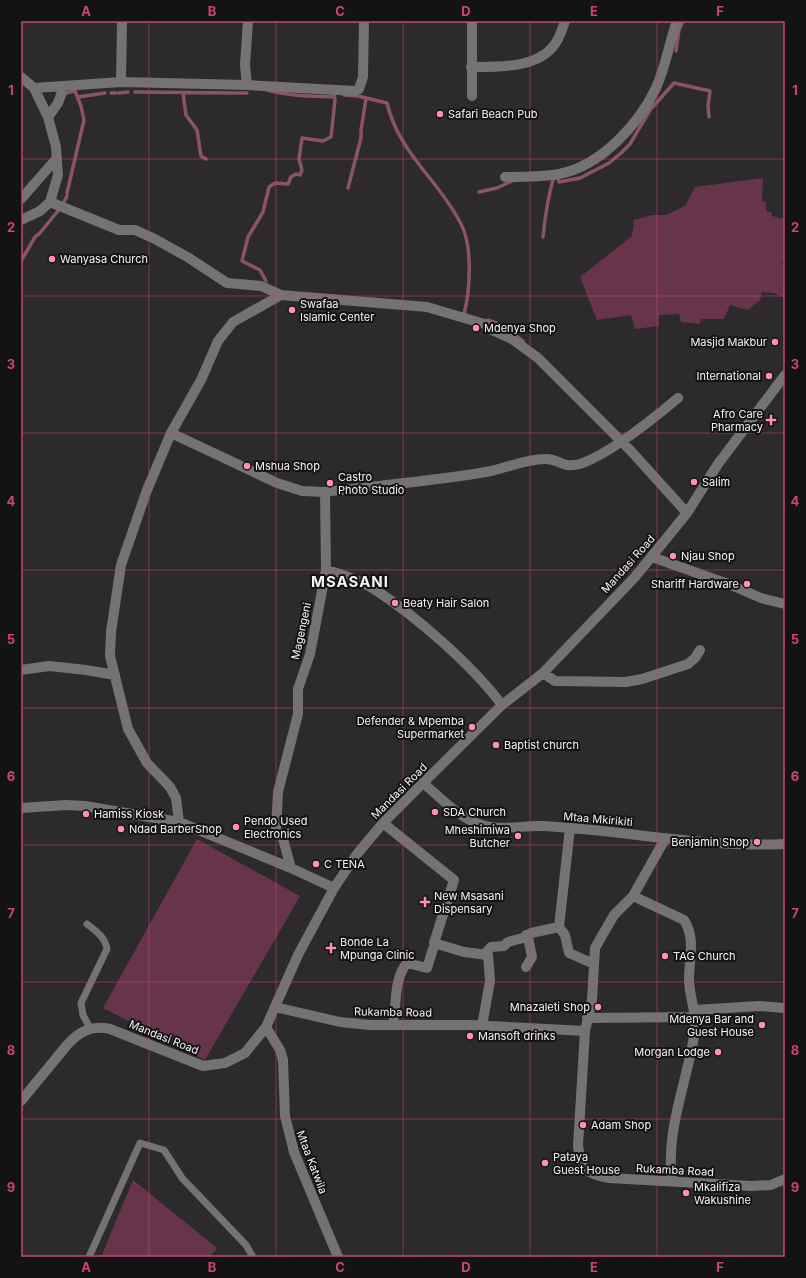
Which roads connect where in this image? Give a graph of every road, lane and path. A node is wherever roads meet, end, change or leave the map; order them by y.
1 (122, 21) edge
2 (248, 21) edge
3 (364, 21) edge
4 (472, 21) edge
5 (565, 21) edge
6 (676, 21) edge
7 (471, 67) junction
8 (21, 77) edge
9 (121, 82) junction
10 (246, 85) junction
11 (64, 86) junction
12 (34, 88) junction
13 (472, 96) dead end
14 (48, 117) junction
15 (57, 158) junction
16 (505, 178) dead end
17 (21, 199) edge
18 (50, 202) junction
19 (21, 220) edge
20 (281, 295) junction
21 (785, 375) edge
22 (678, 398) dead end
23 (171, 433) junction
24 (621, 441) junction
25 (325, 492) junction
26 (687, 513) junction
27 (652, 557) junction
28 (326, 570) junction
29 (785, 604) edge
30 (700, 650) dead end
31 (21, 670) edge
32 (543, 673) junction
33 (115, 675) junction
34 (502, 705) junction
35 (423, 783) junction
36 (21, 808) edge
37 (179, 822) junction
38 (382, 823) junction
39 (570, 828) junction
40 (665, 839) junction
41 (785, 844) edge
42 (291, 868) junction
43 (334, 888) junction
44 (633, 896) junction
45 (87, 924) dead end
46 (559, 928) junction
47 (526, 935) junction
48 (433, 949) dead end
49 (484, 955) junction
50 (594, 964) junction
51 (526, 967) dead end
52 (275, 1007) junction
53 (785, 1008) edge
54 (695, 1014) junction
55 (587, 1018) junction
56 (393, 1026) junction
57 (482, 1026) junction
58 (266, 1027) junction
59 (90, 1028) junction
60 (585, 1031) junction
61 (21, 1101) edge
62 (785, 1179) edge
63 (672, 1181) junction
64 (89, 1257) edge
65 (253, 1257) edge
66 (338, 1257) edge

1 - 9 street
2 - 10 street
3 - 10 street
4 - 7 street
5 - 7 street
6 - 16 street
7 - 13 street
8 - 12 street
9 - 10 street
9 - 11 street
11 - 12 street
11 - 14 street
12 - 14 street
14 - 15 street
15 - 17 street
15 - 18 street
18 - 19 street
18 - 20 street
20 - 23 street
20 - 24 street
21 - 26 street, Mandasi Road
22 - 24 street
23 - 25 street
23 - 33 street
24 - 25 street
24 - 26 street
25 - 28 street, Magengeni
26 - 27 street, Mandasi Road
27 - 29 street
27 - 32 street, Mandasi Road
28 - 34 street
28 - 42 street, Magengeni
30 - 32 street
31 - 33 street
32 - 34 street, Mandasi Road
33 - 37 street
34 - 35 street, Mandasi Road
35 - 38 street, Mandasi Road
35 - 39 street, Mtaa Mkirikiti
36 - 37 street
37 - 42 street
38 - 43 street, Mandasi Road
38 - 49 street
39 - 40 street, Mtaa Mkirikiti
39 - 46 street
40 - 41 street, Mtaa Mkirikiti
40 - 44 street, Rukamba Road
42 - 43 street
43 - 52 street, Mandasi Road
44 - 50 street, Rukamba Road
44 - 54 street
45 - 59 lane
46 - 47 street
46 - 50 street
47 - 49 street
47 - 51 street
48 - 56 street
49 - 57 street
50 - 55 street, Rukamba Road
52 - 56 street, Rukamba Road
52 - 58 street, Mandasi Road
53 - 54 street
54 - 55 street
54 - 63 street
55 - 60 street, Rukamba Road
56 - 57 street, Rukamba Road
57 - 60 street, Rukamba Road
58 - 59 street, Mandasi Road
58 - 66 street, Mtaa Katwila
59 - 61 street
60 - 63 street, Rukamba Road
62 - 63 street, Rukamba Road
64 - 65 lane

